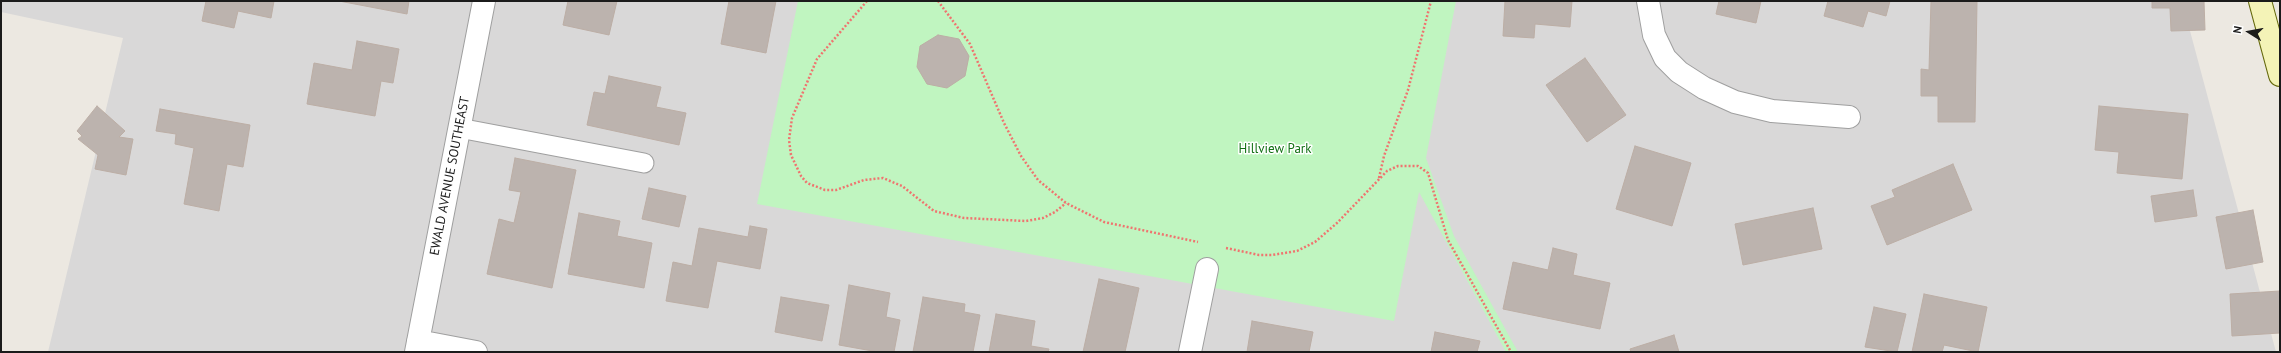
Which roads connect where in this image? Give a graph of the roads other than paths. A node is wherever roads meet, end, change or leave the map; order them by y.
1 (484, 1) edge
2 (1648, 1) edge
3 (2260, 1) edge
4 (2280, 75) edge
5 (1849, 117) dead end
6 (459, 128) junction
7 (644, 163) dead end
8 (1207, 269) dead end
9 (417, 346) edge
10 (476, 352) edge
11 (1190, 352) edge

1 - 6 street, EWALD AVENUE SOUTHEAST
2 - 5 street
3 - 4 street
6 - 7 lane
6 - 9 street, EWALD AVENUE SOUTHEAST
8 - 11 street
9 - 10 street

